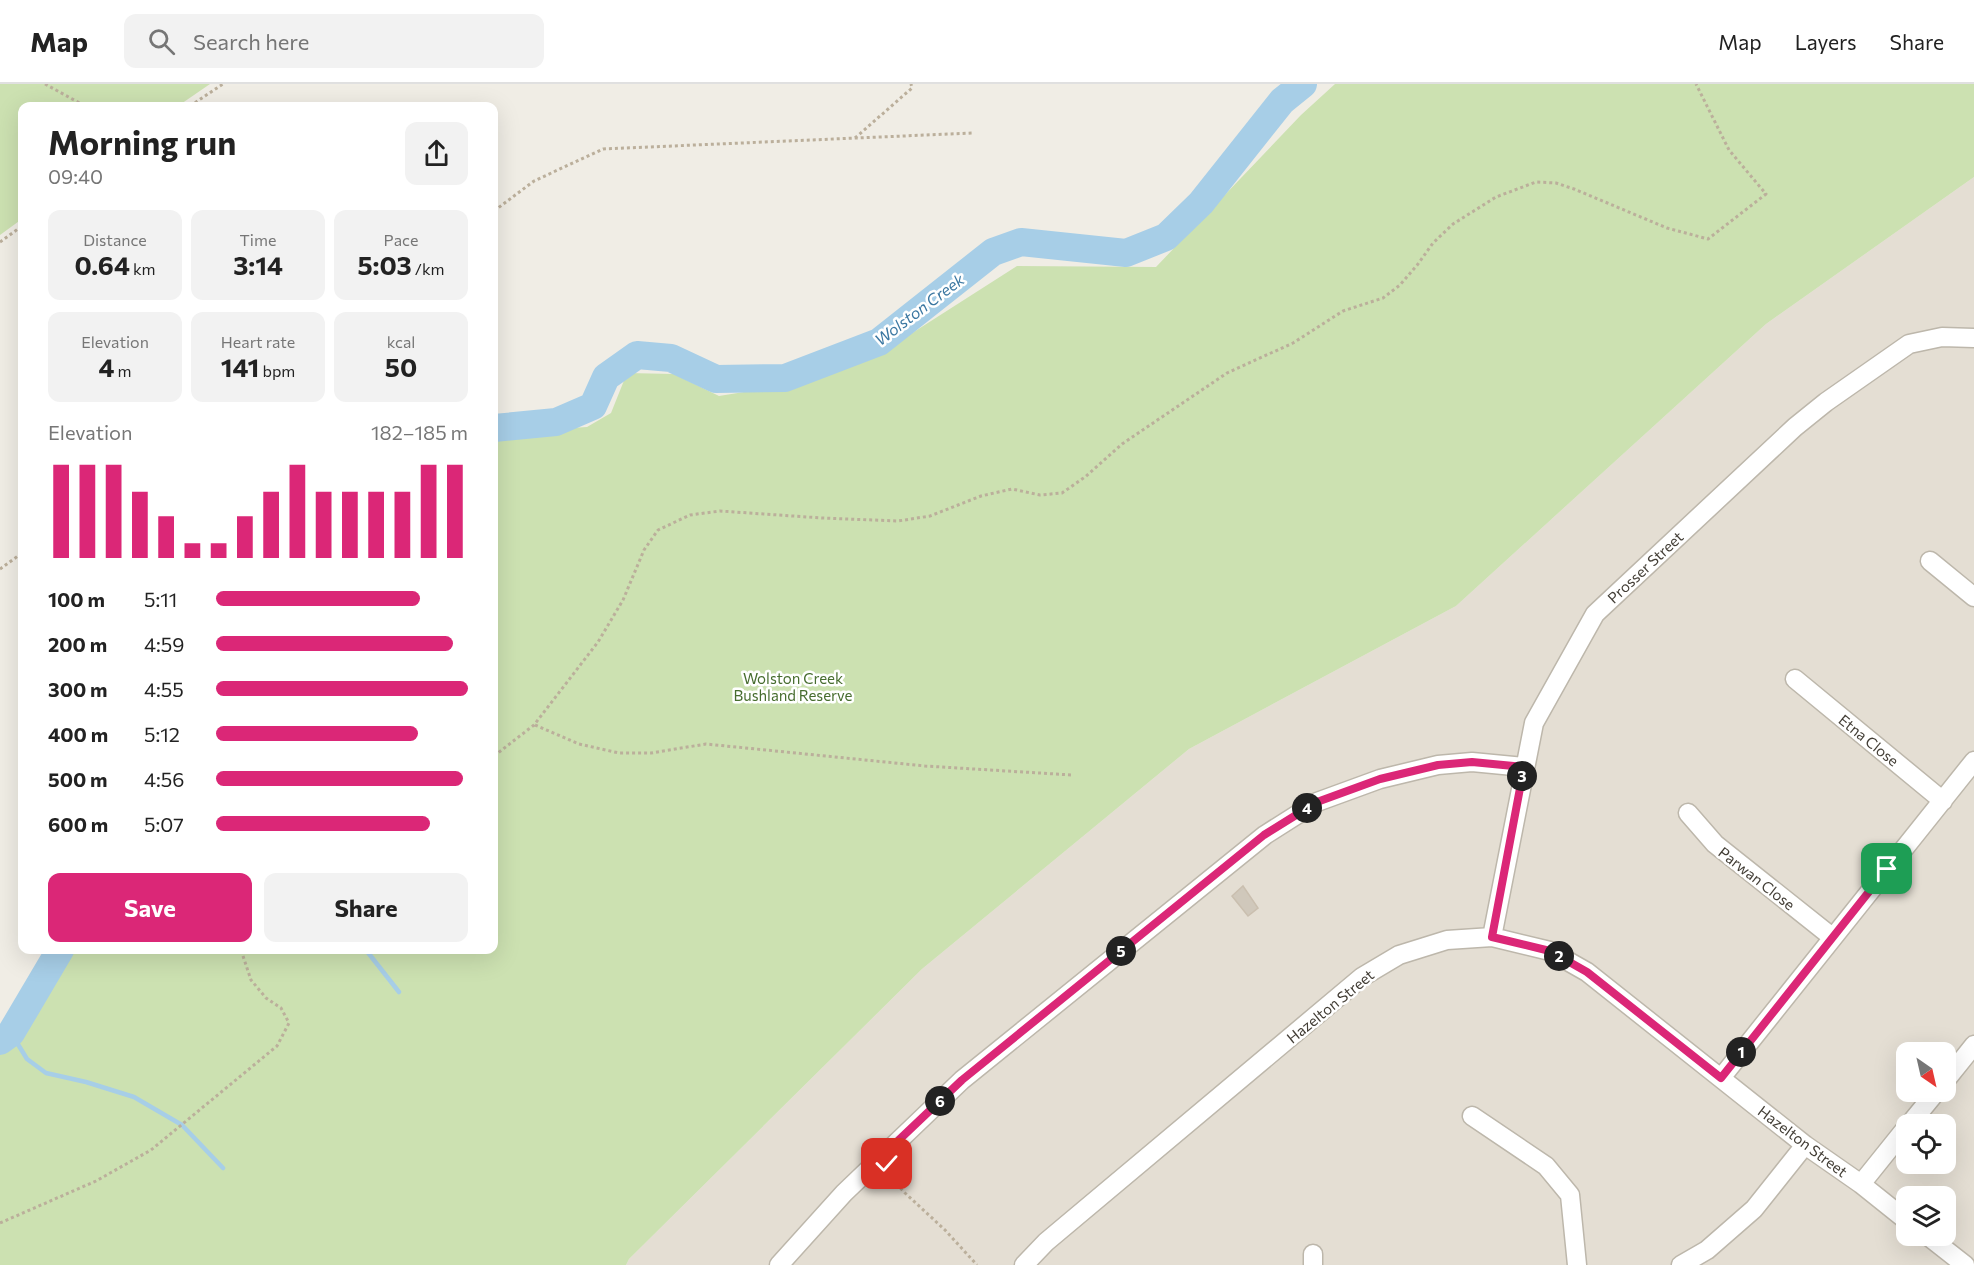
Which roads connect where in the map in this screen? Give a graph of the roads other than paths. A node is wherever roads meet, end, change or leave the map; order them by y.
1 (1974, 339) edge
2 (1930, 561) dead end
3 (1974, 597) edge
4 (1795, 679) dead end
5 (1974, 761) edge
6 (1524, 767) junction
7 (1942, 801) junction
8 (1688, 813) dead end
9 (1492, 937) junction
10 (1832, 937) junction
11 (1974, 1045) edge
12 (1956, 1068) edge
13 (1721, 1078) junction
14 (1928, 1102) edge
15 (1918, 1114) edge
16 (1472, 1116) dead end
17 (1896, 1141) edge
18 (1805, 1145) junction
19 (1861, 1184) junction
20 (1896, 1212) edge
21 (1941, 1246) edge
22 (1713, 1258) edge
23 (779, 1265) edge
24 (1024, 1265) edge
25 (1577, 1265) edge
26 (1681, 1265) edge
27 (1965, 1265) edge

1 - 6 street, Prosser Street
2 - 3 street
4 - 7 street, Etna Close
5 - 7 street
6 - 9 street, Prosser Street
6 - 23 street
7 - 10 street
8 - 10 street, Parwan Close
9 - 13 street, Hazelton Street
9 - 24 street, Hazelton Street
10 - 13 street
11 - 12 street
13 - 18 street, Hazelton Street
14 - 15 street
16 - 25 street
17 - 19 street
18 - 19 street, Hazelton Street
18 - 22 street
19 - 20 street, Hazelton Street
21 - 27 street
22 - 26 street

